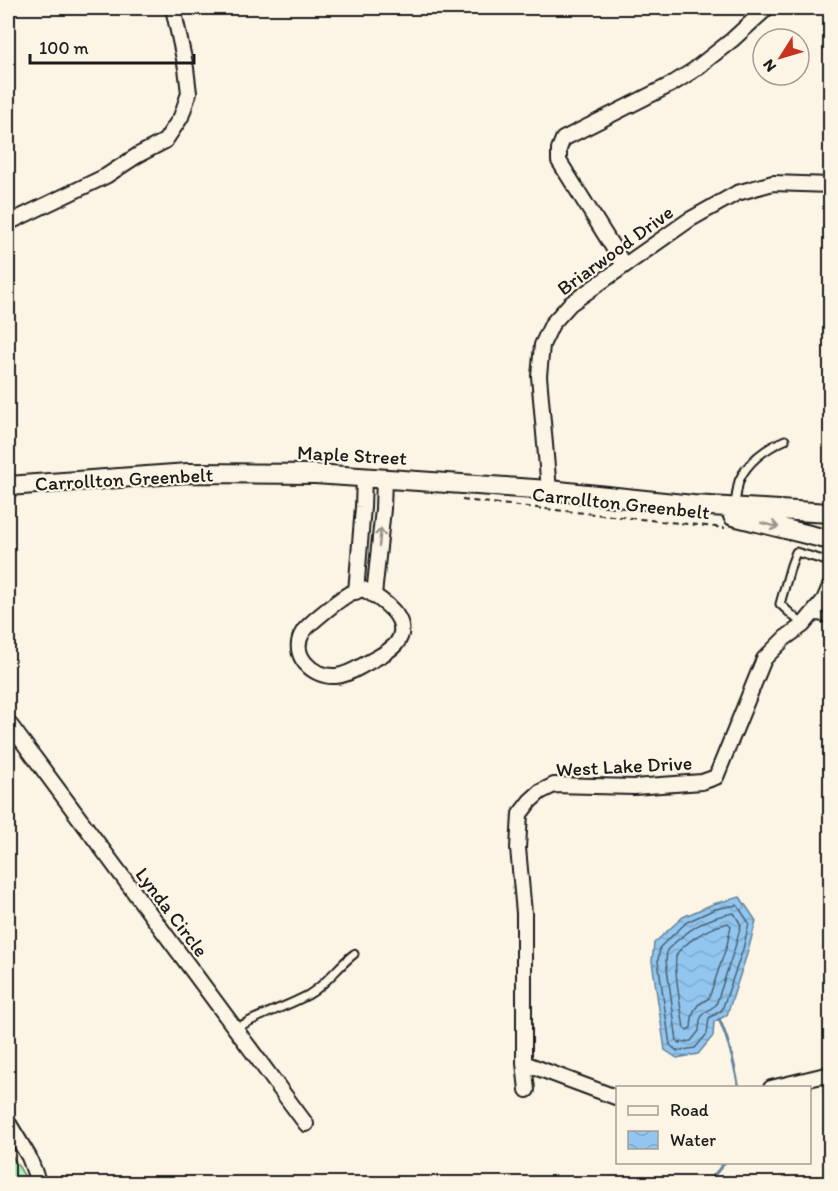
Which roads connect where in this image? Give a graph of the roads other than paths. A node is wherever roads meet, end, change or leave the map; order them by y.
1 (173, 8) edge
2 (767, 8) edge
3 (831, 184) edge
4 (8, 223) edge
5 (624, 265) junction
6 (785, 440) dead end
7 (364, 477) junction
8 (384, 478) junction
9 (8, 486) edge
10 (549, 490) junction
11 (693, 506) junction
12 (734, 508) junction
13 (831, 513) edge
14 (831, 540) edge
15 (831, 562) edge
16 (831, 586) edge
17 (356, 592) junction
18 (374, 595) junction
19 (831, 618) edge
20 (807, 621) junction
21 (8, 722) edge
22 (354, 954) dead end
23 (235, 1029) junction
24 (524, 1064) junction
25 (831, 1074) edge
26 (780, 1086) edge
27 (527, 1090) dead end
28 (616, 1097) edge
29 (8, 1122) edge
30 (306, 1124) dead end
31 (39, 1184) edge

1 - 4 street
2 - 5 street
3 - 5 street, Briarwood Drive
5 - 10 street, Briarwood Drive
6 - 12 lane
7 - 8 main road, Maple Street
7 - 9 main road, Maple Street
7 - 17 street
8 - 10 main road, Maple Street
18 -> 8 street
10 - 11 main road, Maple Street
11 - 12 main road, Maple Street
11 -> 14 main road, Maple Street
12 - 13 main road, Maple Street
15 - 20 lane
16 - 20 street, West Lake Drive
17 - 18 street
17 - 18 street
19 - 20 lane
20 - 24 street, West Lake Drive
21 - 23 street, Lynda Circle
22 - 23 lane
23 - 30 street, Lynda Circle
24 - 27 street
24 - 28 street
25 - 26 street
29 - 31 street

